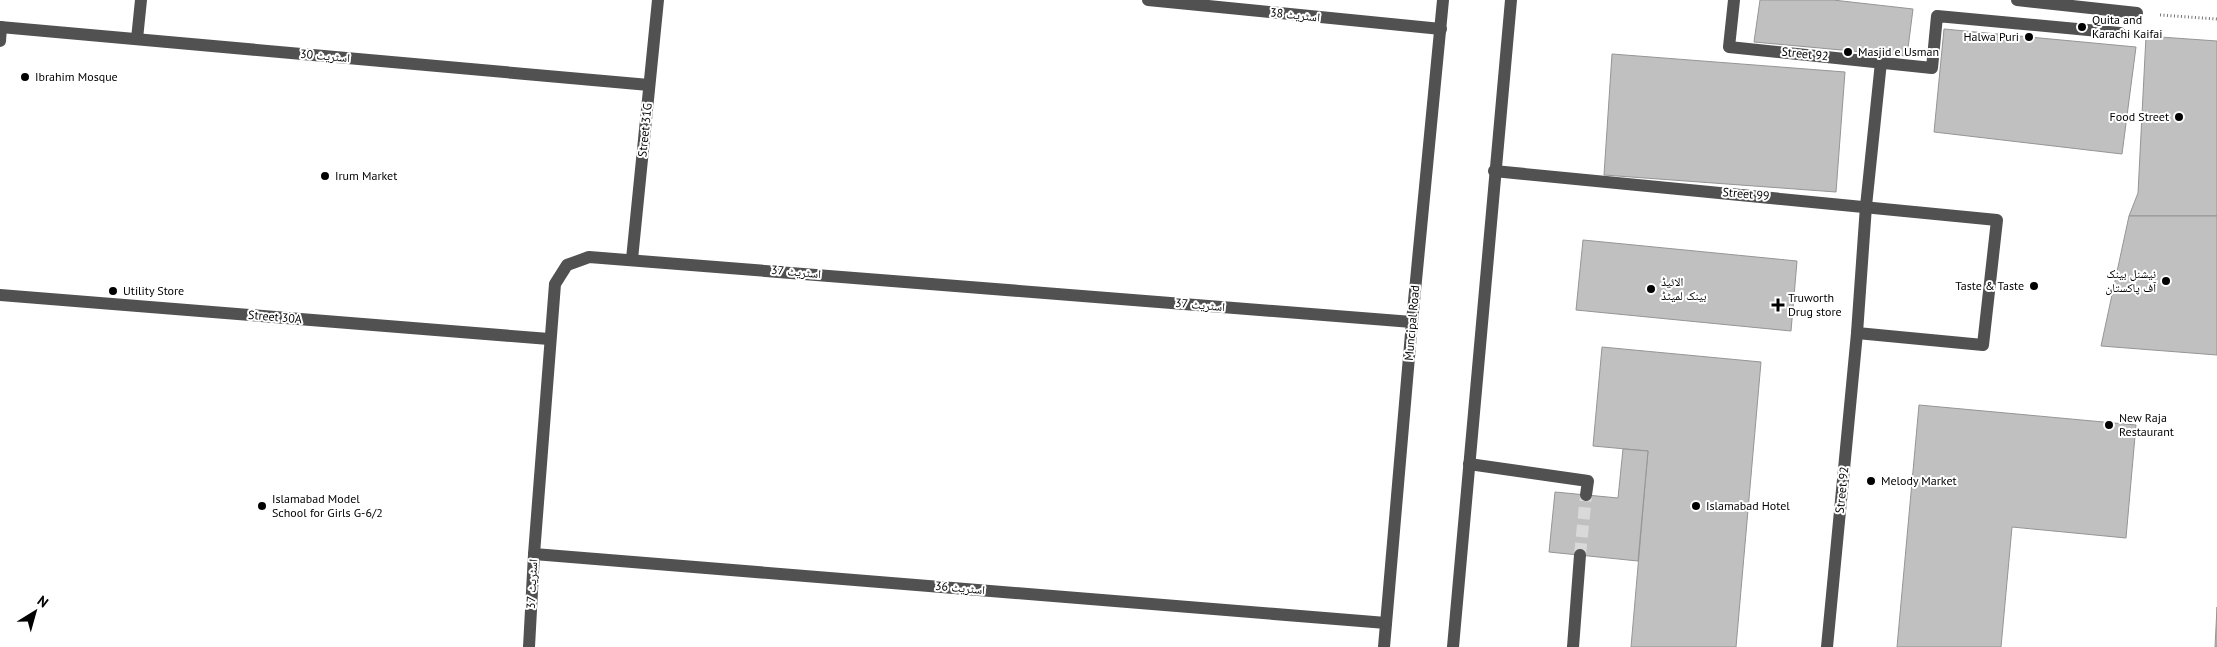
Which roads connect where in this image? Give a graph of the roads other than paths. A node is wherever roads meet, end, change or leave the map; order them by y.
1 (140, 0) edge
2 (658, 0) edge
3 (1148, 0) edge
4 (1443, 0) edge
5 (1511, 0) edge
6 (1734, 0) edge
7 (2016, 0) edge
8 (2136, 13) road end
9 (1, 27) edge
10 (1441, 29) junction
11 (2120, 33) dead end
12 (137, 39) junction
13 (0, 41) edge
14 (1881, 62) junction
15 (649, 85) junction
16 (1494, 171) junction
17 (1866, 206) junction
18 (632, 259) junction
19 (0, 295) edge
20 (1412, 322) junction
21 (1858, 333) junction
22 (549, 339) junction
23 (1469, 464) junction
24 (1586, 495) tunnel mouth
25 (534, 554) junction
26 (1580, 555) tunnel mouth
27 (1386, 623) junction
28 (529, 647) edge
29 (1384, 647) edge
30 (1453, 647) edge
31 (1573, 647) edge
32 (1827, 647) edge

1 - 12 street
2 - 15 street, Street 31G
3 - 10 street, اسٹریٹ 38
4 - 10 street, Muncipal Road
5 - 16 street
6 - 14 street, Street 92
7 - 8 street
9 - 12 street, اسٹریٹ 30
9 - 13 street
10 - 20 street, Muncipal Road
11 - 14 street, Street 92
12 - 15 street, اسٹریٹ 30
14 - 17 street, Street 92
15 - 18 street, Street 31G
16 - 17 street, Street 99
16 - 23 street
17 - 21 street, Street 92
17 - 21 street, Street 99
18 - 20 street, اسٹریٹ 37
18 - 22 street, اسٹریٹ 37
19 - 22 street, Street 30A
20 - 27 street, Muncipal Road
21 - 32 street, Street 92
22 - 25 street, اسٹریٹ 37
23 - 24 street
23 - 30 street
25 - 27 street, اسٹریٹ 36
25 - 28 street, اسٹریٹ 37
26 - 31 street
27 - 29 street, Muncipal Road

